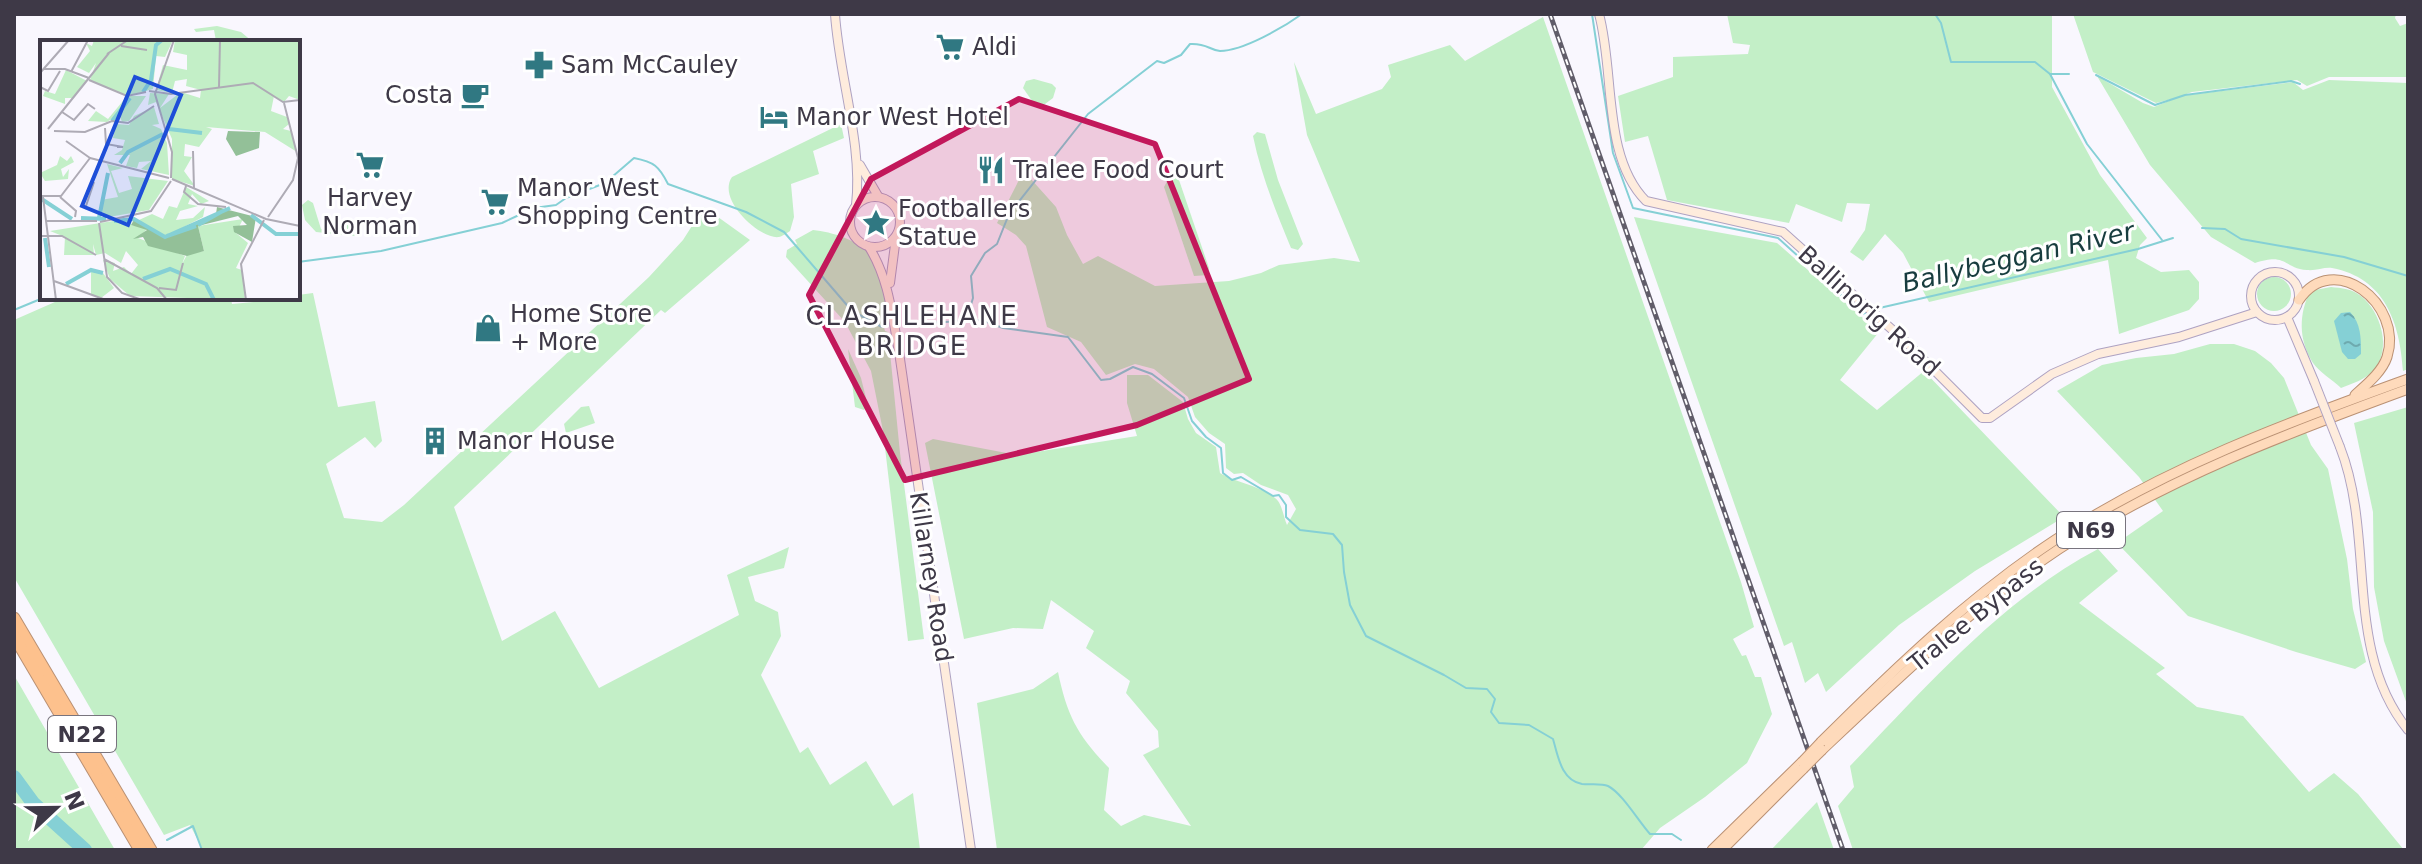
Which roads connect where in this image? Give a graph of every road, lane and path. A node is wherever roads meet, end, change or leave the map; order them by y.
1 (835, 14) edge
2 (1599, 14) edge
3 (857, 157) junction
4 (878, 196) junction
5 (856, 205) junction
6 (896, 237) junction
7 (869, 247) junction
8 (2299, 300) junction
9 (890, 303) junction
10 (2257, 312) junction
11 (2287, 317) junction
12 (2408, 379) edge
13 (2408, 389) edge
14 (2350, 400) junction
15 (14, 618) edge
16 (14, 636) edge
17 (2408, 730) edge
18 (1822, 746) junction
19 (1803, 765) junction
20 (140, 850) edge
21 (151, 850) edge
22 (971, 850) edge
23 (1712, 850) edge
24 (1722, 850) edge

1 - 3 street
2 - 10 street, Ballinorig Road
3 - 4 street
3 - 5 street
4 - 5 street
4 - 6 street
5 - 7 street
6 - 7 street
6 - 9 street, Killarney Road
7 - 9 street, Killarney Road
8 - 10 street
8 - 11 street
8 - 14 main road
9 - 22 street, Killarney Road
10 - 11 street
11 - 17 street, bridge
12 - 14 main road, N69
13 - 18 main road, Tralee Bypass / N69
14 - 18 main road, Tralee Bypass / N69
15 - 21 highway, N22
16 - 20 highway, N22
18 - 19 main road, Tralee Bypass / N69, bridge
19 - 23 main road, Tralee Bypass / N69
19 - 24 main road, Tralee Bypass / N69

